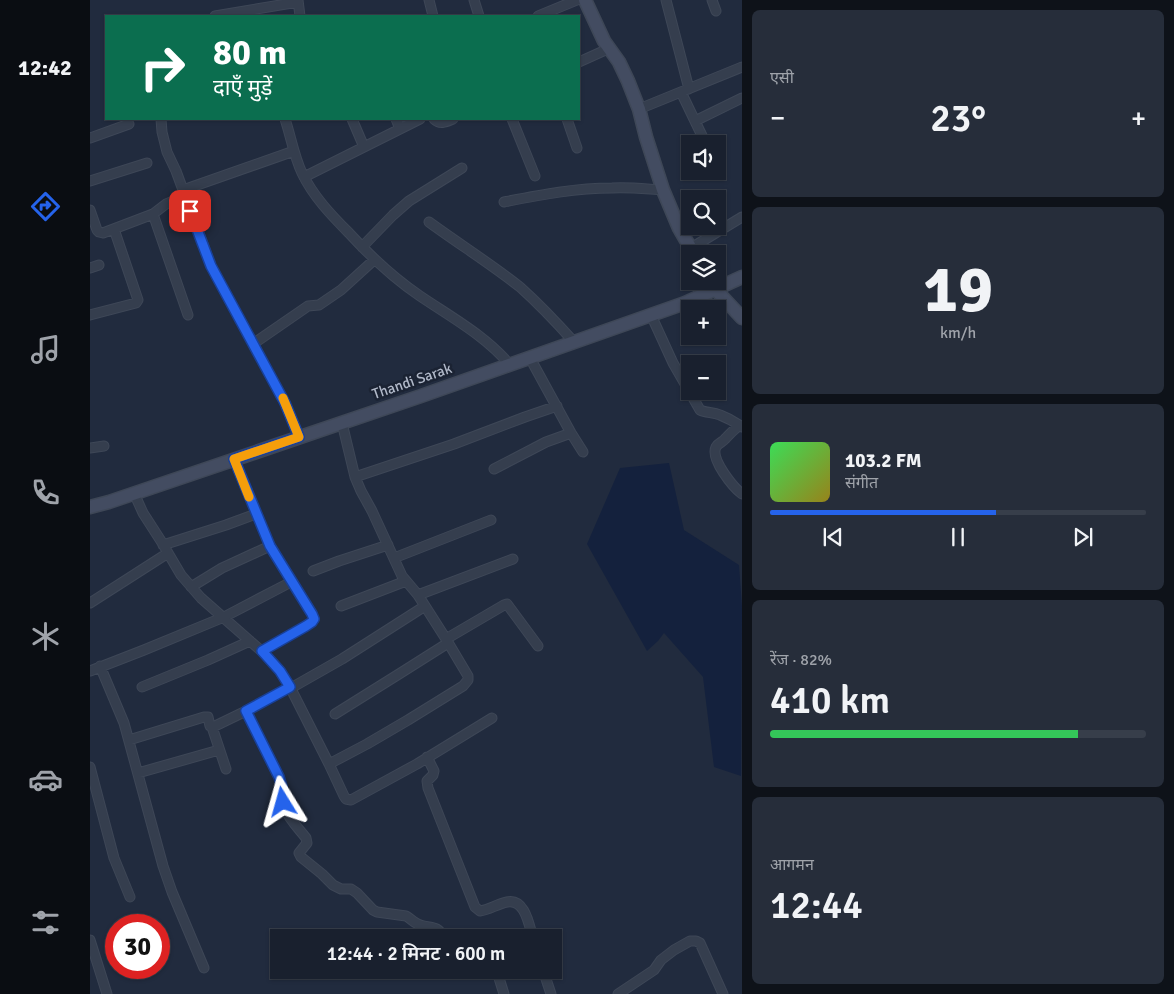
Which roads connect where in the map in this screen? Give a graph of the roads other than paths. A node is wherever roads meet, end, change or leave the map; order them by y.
1 (429, 0) edge
2 (474, 0) edge
3 (577, 0) edge
4 (585, 0) edge
5 (666, 0) edge
6 (712, 0) edge
7 (298, 1) edge
8 (716, 11) dead end
9 (221, 15) edge
10 (300, 15) edge
11 (433, 15) edge
12 (479, 15) edge
13 (540, 15) edge
14 (610, 48) junction
15 (580, 62) edge
16 (742, 67) edge
17 (685, 90) junction
18 (742, 98) edge
19 (639, 109) junction
20 (161, 120) edge
21 (285, 120) edge
22 (352, 120) edge
23 (396, 120) edge
24 (418, 120) edge
25 (436, 120) edge
26 (450, 120) edge
27 (512, 120) edge
28 (567, 120) edge
29 (695, 121) junction
30 (130, 124) dead end
31 (400, 129) junction
32 (702, 135) edge
33 (90, 138) edge
34 (364, 147) junction
35 (577, 148) dead end
36 (294, 151) junction
37 (147, 163) dead end
38 (462, 168) dead end
39 (535, 176) dead end
40 (304, 177) junction
41 (90, 182) edge
42 (663, 190) junction
43 (184, 193) junction
44 (504, 202) dead end
45 (90, 210) edge
46 (153, 214) junction
47 (742, 217) edge
48 (429, 222) dead end
49 (92, 223) edge
50 (114, 229) junction
51 (689, 245) edge
52 (701, 245) edge
53 (362, 247) junction
54 (374, 260) junction
55 (742, 277) edge
56 (726, 281) edge
57 (704, 290) edge
58 (717, 290) edge
59 (90, 315) edge
60 (188, 315) dead end
61 (651, 315) junction
62 (742, 318) edge
63 (574, 342) junction
64 (253, 344) junction
65 (530, 358) junction
66 (510, 365) junction
67 (557, 406) junction
68 (342, 423) junction
69 (740, 426) edge
70 (571, 433) junction
71 (299, 437) junction
72 (104, 446) dead end
73 (90, 448) edge
74 (583, 452) dead end
75 (234, 459) junction
76 (494, 469) dead end
77 (356, 477) junction
78 (134, 493) junction
79 (742, 494) edge
80 (90, 507) edge
81 (256, 514) junction
82 (491, 520) dead end
83 (388, 545) junction
84 (270, 546) junction
85 (166, 549) junction
86 (394, 558) junction
87 (513, 559) dead end
88 (313, 571) dead end
89 (406, 581) junction
90 (291, 582) junction
91 (191, 587) junction
92 (418, 595) junction
93 (90, 603) edge
94 (341, 606) dead end
95 (425, 606) junction
96 (224, 617) junction
97 (250, 640) junction
98 (447, 641) junction
99 (538, 646) dead end
100 (262, 651) junction
101 (100, 666) junction
102 (90, 670) edge
103 (142, 687) dead end
104 (290, 688) junction
105 (246, 711) junction
106 (335, 714) dead end
107 (492, 718) dead end
108 (212, 727) junction
109 (129, 740) junction
110 (219, 750) junction
111 (427, 757) junction
112 (329, 764) junction
113 (90, 766) edge
114 (226, 769) dead end
115 (138, 773) junction
116 (130, 898) dead end
117 (437, 929) edge
118 (530, 929) edge
119 (90, 940) edge
120 (204, 968) dead end
121 (499, 979) edge
122 (546, 979) edge
123 (107, 994) edge
124 (504, 994) edge
125 (551, 994) edge
126 (618, 994) edge
127 (723, 994) edge

1 - 11 street
2 - 12 street
3 - 13 street
4 - 14 main road
5 - 17 street
6 - 8 street
7 - 9 street
7 - 10 street
14 - 15 street
14 - 19 main road
16 - 17 street
17 - 19 street
17 - 29 street
18 - 29 street
19 - 42 main road
20 - 43 street
21 - 36 street
22 - 34 street
23 - 31 street
24 - 31 street
25 - 26 street
27 - 39 street
28 - 35 street
29 - 32 street
30 - 33 street
31 - 34 street
34 - 40 street
36 - 40 street
36 - 43 street
37 - 41 street
38 - 53 street
40 - 53 street
42 - 44 street
42 - 51 main road
43 - 46 street
43 - 64 street
45 - 49 street
46 - 50 street
46 - 60 street
47 - 52 street
48 - 63 street
49 - 50 street
50 - 59 street
53 - 54 street
54 - 64 street
54 - 66 street
55 - 56 main road, Thandi Sarak
57 - 61 main road, Thandi Sarak
58 - 62 main road
61 - 63 main road, Thandi Sarak
61 - 69 street
63 - 65 main road, Thandi Sarak
64 - 71 street
65 - 66 main road, Thandi Sarak
65 - 67 street
66 - 68 main road, Thandi Sarak
67 - 70 street
67 - 77 street
68 - 71 main road, Thandi Sarak
68 - 77 street
69 - 79 street
70 - 74 street
70 - 76 street
71 - 75 main road, Thandi Sarak
72 - 73 street
75 - 78 main road, Thandi Sarak
75 - 81 street
77 - 83 street
78 - 80 main road, Thandi Sarak
78 - 85 street
81 - 84 street
81 - 85 street
82 - 86 street
83 - 86 street
83 - 88 street
84 - 90 street
84 - 91 street
85 - 91 street
85 - 93 street
86 - 89 street
87 - 92 street
89 - 92 street
89 - 94 street
90 - 96 street
90 - 100 street
91 - 96 street
92 - 95 street
95 - 98 street
95 - 104 street
96 - 97 street
96 - 101 street
97 - 100 street
97 - 103 street
98 - 99 street
98 - 106 street
98 - 112 street
100 - 104 street
101 - 102 street
101 - 109 street
104 - 105 street
104 - 112 street
105 - 108 street
105 - 117 street
107 - 111 street
108 - 109 street
108 - 110 street
109 - 115 street
110 - 114 street
110 - 115 street
111 - 112 street
111 - 118 street
113 - 116 street
115 - 120 street
119 - 123 street
121 - 124 street
122 - 125 street
126 - 127 street

